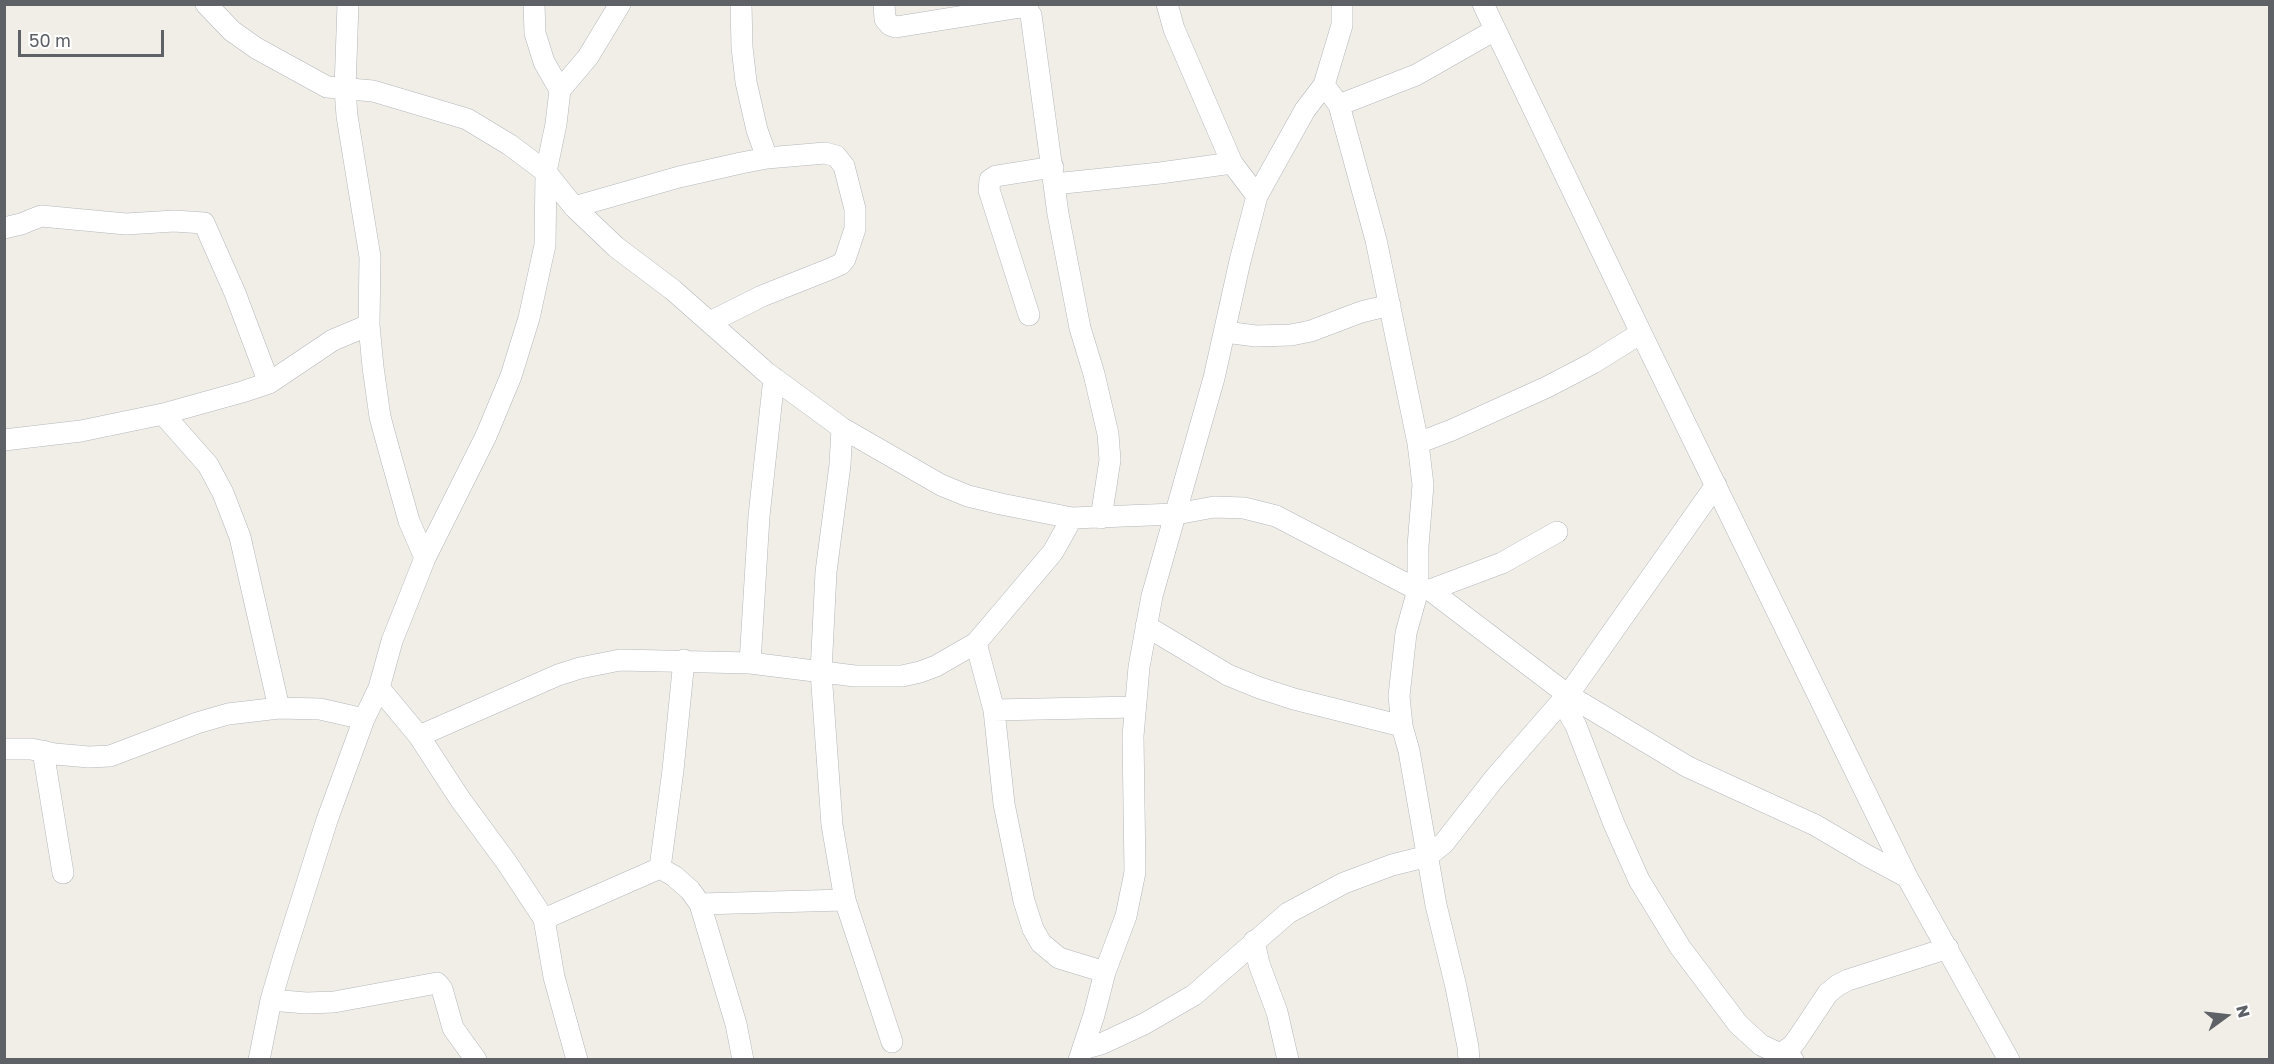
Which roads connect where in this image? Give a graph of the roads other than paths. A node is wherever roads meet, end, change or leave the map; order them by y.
1 (206, 4) edge
2 (348, 4) edge
3 (534, 4) edge
4 (620, 4) edge
5 (741, 4) edge
6 (884, 4) edge
7 (1167, 4) edge
8 (1342, 4) edge
9 (1483, 4) edge
10 (1495, 30) junction
11 (1324, 85) junction
12 (345, 89) junction
13 (560, 90) junction
14 (1339, 105) junction
15 (766, 158) junction
16 (1232, 163) junction
17 (546, 172) junction
18 (1053, 176) junction
19 (1257, 196) junction
20 (574, 207) junction
21 (4, 228) edge
22 (1390, 305) junction
23 (1029, 315) dead end
24 (710, 321) junction
25 (369, 325) junction
26 (1225, 332) junction
27 (1641, 333) junction
28 (774, 378) junction
29 (269, 383) junction
30 (163, 414) junction
31 (842, 428) junction
32 (4, 440) edge
33 (1418, 443) junction
34 (1716, 485) junction
35 (1176, 514) junction
36 (1072, 518) junction
37 (1101, 518) junction
38 (1557, 532) dead end
39 (425, 558) junction
40 (1424, 590) junction
41 (1146, 626) junction
42 (976, 643) junction
43 (684, 660) junction
44 (750, 663) junction
45 (821, 672) junction
46 (379, 688) junction
47 (1565, 698) junction
48 (279, 708) junction
49 (1135, 708) junction
50 (994, 710) junction
51 (364, 719) junction
52 (1402, 726) junction
53 (419, 736) junction
54 (4, 749) edge
55 (43, 751) junction
56 (1428, 856) junction
57 (660, 868) junction
58 (63, 873) dead end
59 (1907, 877) junction
60 (844, 900) junction
61 (700, 904) junction
62 (544, 919) junction
63 (1254, 941) junction
64 (1948, 948) junction
65 (1105, 972) junction
66 (271, 1000) junction
67 (892, 1042) dead end
68 (1081, 1054) edge
69 (1784, 1058) edge
70 (259, 1059) edge
71 (476, 1059) edge
72 (577, 1059) edge
73 (743, 1059) edge
74 (1288, 1059) edge
75 (1468, 1059) edge
76 (2009, 1059) edge

1 - 12 street
2 - 12 street
3 - 13 street
4 - 13 street
5 - 15 street
6 - 18 street
7 - 16 street
8 - 11 street
9 - 10 street
10 - 14 street
10 - 27 street
11 - 14 street
11 - 19 street
12 - 17 street
12 - 25 street
13 - 17 street
14 - 22 street
15 - 20 street
15 - 24 street
16 - 18 street
16 - 19 street
17 - 20 street
17 - 39 street
18 - 23 street
18 - 37 street
19 - 26 street
20 - 24 street
21 - 29 street
22 - 26 street
22 - 33 street
24 - 28 street
25 - 29 street
25 - 39 street
26 - 35 street
27 - 33 street
27 - 34 street
28 - 31 street
28 - 44 street
29 - 30 street
30 - 32 street
30 - 48 street
31 - 36 street
31 - 45 street
33 - 40 street
34 - 47 street
34 - 59 street
35 - 37 street
35 - 40 street
35 - 41 street
36 - 37 street
36 - 42 street
38 - 40 street
39 - 46 street
40 - 47 street
40 - 52 street
41 - 49 street
41 - 52 street
42 - 45 street
42 - 50 street
43 - 44 street
43 - 53 street
43 - 57 street
44 - 45 street
45 - 60 street
46 - 51 street
46 - 53 street
47 - 56 street
47 - 59 street
47 - 69 street
48 - 51 street
48 - 55 street
49 - 50 street
49 - 65 street
50 - 65 street
51 - 66 street
52 - 56 street
53 - 62 street
54 - 55 street
55 - 58 street
56 - 63 street
56 - 75 street
57 - 61 street
57 - 62 street
59 - 64 street
60 - 61 street
60 - 67 street
61 - 73 street
62 - 72 street
63 - 68 street
63 - 74 street
64 - 69 street
64 - 76 street
65 - 68 street
66 - 70 street
66 - 71 street

